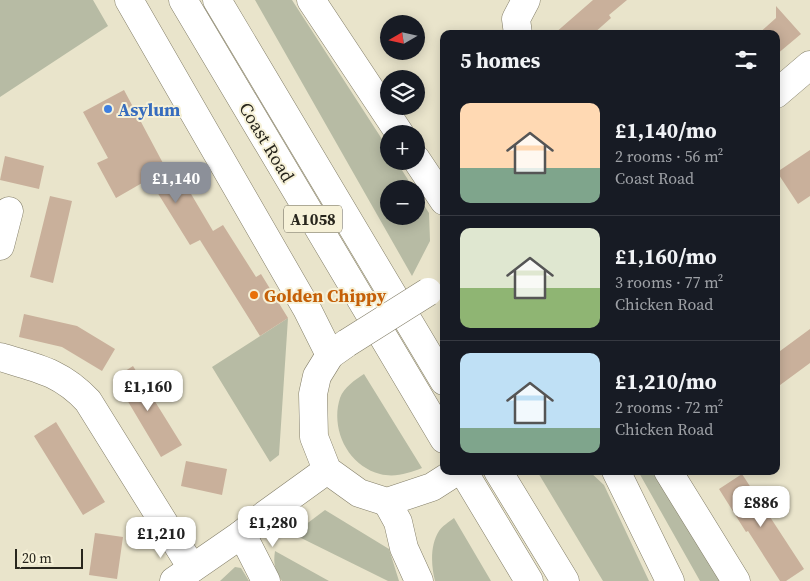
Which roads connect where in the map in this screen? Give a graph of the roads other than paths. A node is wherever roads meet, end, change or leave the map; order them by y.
1 (129, 0) edge
2 (183, 0) edge
3 (217, 0) edge
4 (311, 0) edge
5 (526, 0) edge
6 (517, 30) edge
7 (810, 65) edge
8 (780, 91) edge
9 (394, 125) edge
10 (424, 170) edge
11 (440, 194) edge
12 (9, 211) dead end
13 (0, 246) edge
14 (436, 290) edge
15 (339, 349) junction
16 (0, 357) edge
17 (440, 374) edge
18 (440, 432) edge
19 (327, 470) junction
20 (452, 475) edge
21 (465, 475) edge
22 (500, 475) edge
23 (618, 475) edge
24 (670, 475) edge
25 (387, 502) junction
26 (242, 534) junction
27 (183, 575) edge
28 (266, 581) edge
29 (419, 581) edge
30 (529, 581) edge
31 (565, 581) edge
32 (670, 581) edge
33 (736, 581) edge

1 - 15 main road
2 - 18 main road, Coast Road / A1058
3 - 17 main road, Coast Road / A1058
4 - 9 main road
5 - 6 main road
7 - 8 main road
10 - 11 main road
12 - 13 main road
14 - 15 main road, bridge
15 - 19 main road
16 - 27 main road
19 - 25 main road
19 - 26 main road
20 - 25 main road
21 - 30 main road
22 - 31 main road
23 - 32 main road
24 - 33 main road
25 - 29 main road
26 - 27 main road
26 - 28 main road

